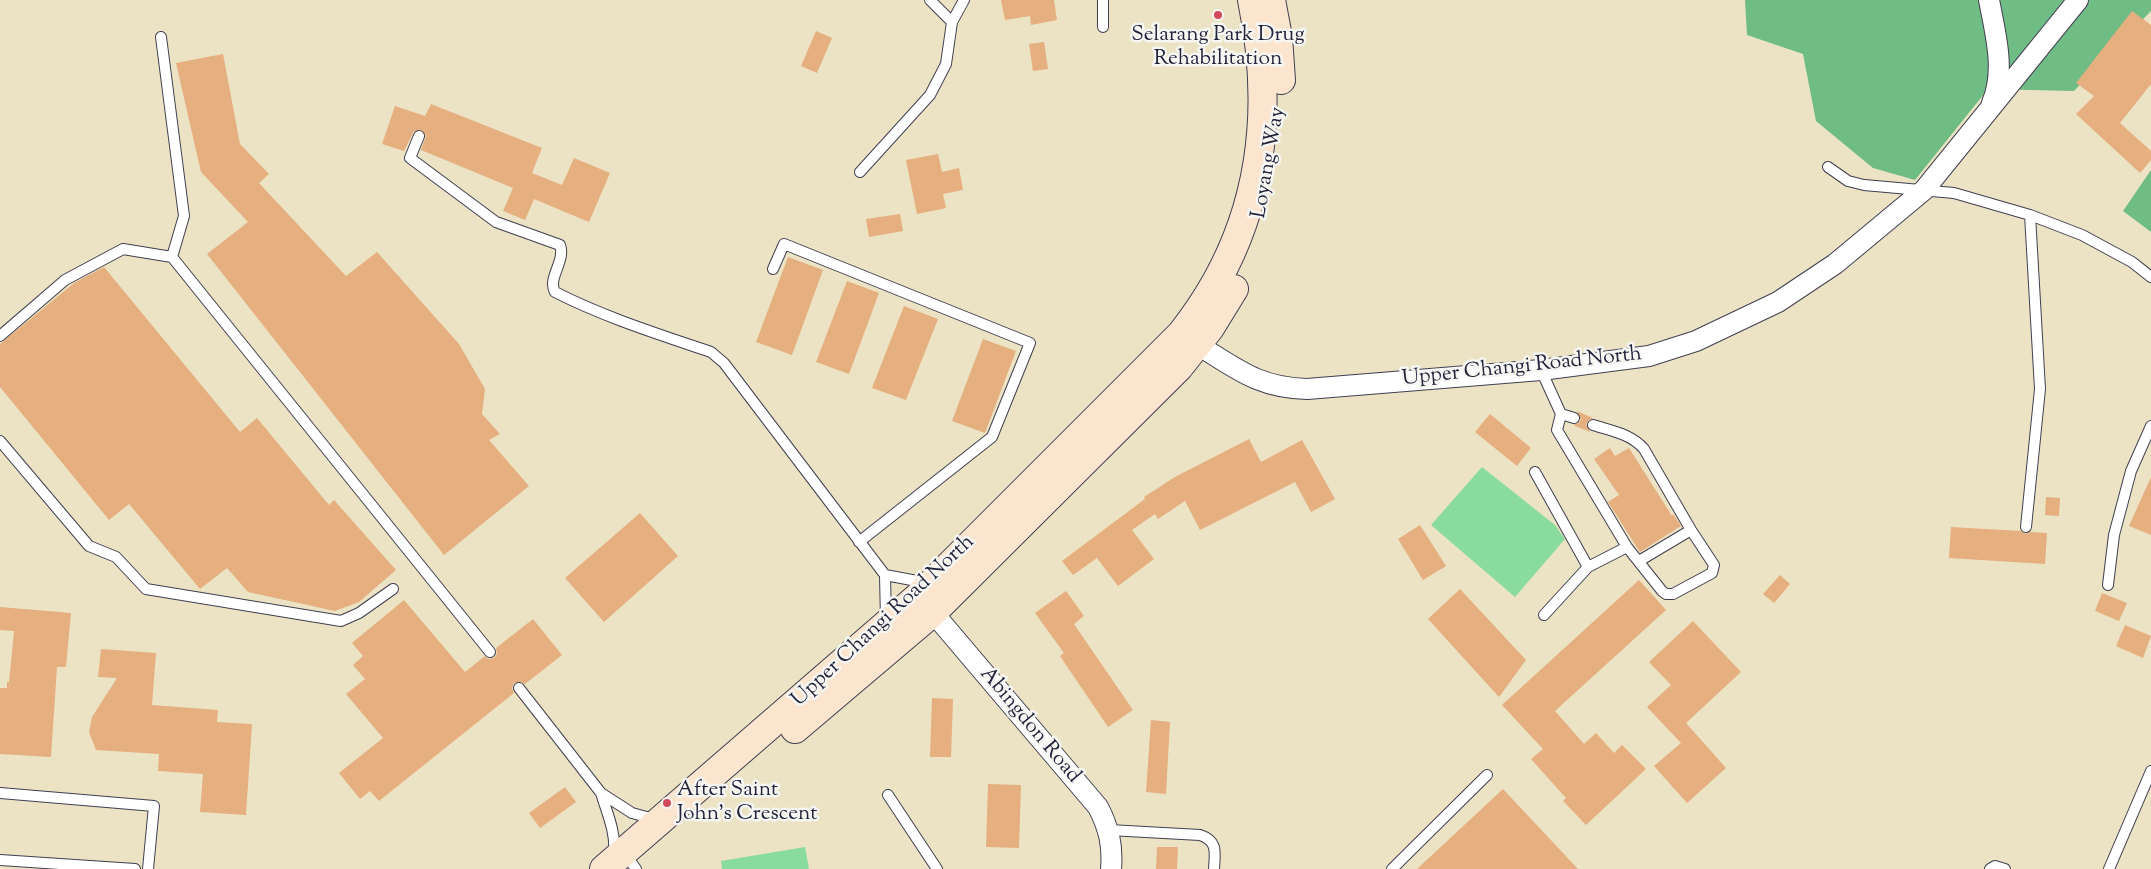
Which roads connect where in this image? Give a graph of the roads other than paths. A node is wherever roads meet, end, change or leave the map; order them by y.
1 (930, 0) edge
2 (964, 0) edge
3 (1103, 0) edge
4 (1252, 0) edge
5 (1272, 0) edge
6 (1988, 0) edge
7 (2078, 0) edge
8 (952, 22) junction
9 (1103, 27) dead end
10 (161, 37) dead end
11 (1988, 112) junction
12 (419, 136) dead end
13 (1828, 167) dead end
14 (860, 172) dead end
15 (1924, 190) junction
16 (2030, 215) junction
17 (172, 256) junction
18 (773, 269) dead end
19 (2151, 277) edge
20 (1217, 318) joint
21 (0, 336) edge
22 (1190, 340) junction
23 (1540, 370) junction
24 (1561, 414) junction
25 (1574, 418) dead end
26 (1594, 424) dead end
27 (2151, 426) edge
28 (0, 441) edge
29 (1535, 472) dead end
30 (2026, 528) dead end
31 (1691, 530) junction
32 (859, 542) junction
33 (1627, 547) junction
34 (1639, 561) junction
35 (1588, 567) junction
36 (885, 575) junction
37 (2108, 585) dead end
38 (393, 589) dead end
39 (928, 597) junction
40 (1544, 616) dead end
41 (886, 625) junction
42 (490, 652) dead end
43 (520, 688) dead end
44 (2151, 771) edge
45 (1487, 775) dead end
46 (0, 793) edge
47 (601, 793) junction
48 (888, 795) dead end
49 (662, 820) junction
50 (1109, 830) junction
51 (0, 860) edge
52 (623, 865) edge
53 (101, 868) edge
54 (135, 869) edge
55 (148, 869) edge
56 (937, 869) edge
57 (1111, 869) edge
58 (1214, 869) edge
59 (1392, 869) edge
60 (1990, 869) edge
61 (2006, 869) edge
62 (2109, 869) edge

1 - 8 lane
2 - 8 lane
3 - 9 lane
4 - 22 street, Loyang Way
5 - 20 street, Loyang Way
6 - 11 street
7 - 11 street, Upper Changi Road North
8 - 14 lane
10 - 17 lane
11 - 15 street, Upper Changi Road North
12 - 32 lane
13 - 15 lane
15 - 16 lane
15 - 23 street, Upper Changi Road North
16 - 19 lane
16 - 30 lane
17 - 21 lane
17 - 42 lane
18 - 32 lane
20 - 22 street, Upper Changi Road North
22 - 23 street, Upper Changi Road North
22 - 39 street, Upper Changi Road North
23 - 24 lane
24 - 25 lane
24 - 33 lane
26 - 31 lane
27 - 37 lane
28 - 38 lane
29 - 35 lane
31 - 34 lane
31 - 34 lane
32 - 36 lane
33 - 34 lane
33 - 35 lane
35 - 40 lane
36 - 39 lane
36 - 41 lane
39 - 41 street, Upper Changi Road North
39 - 50 street, Abingdon Road
39 - 52 street, Upper Changi Road North
41 - 49 street, Upper Changi Road North
43 - 47 lane
44 - 62 lane
45 - 59 lane
46 - 55 lane
47 - 49 lane
47 - 52 lane
48 - 56 lane
49 - 52 street, Upper Changi Road North
50 - 57 street, Abingdon Road
50 - 58 lane
51 - 53 lane
53 - 54 lane
60 - 61 lane

